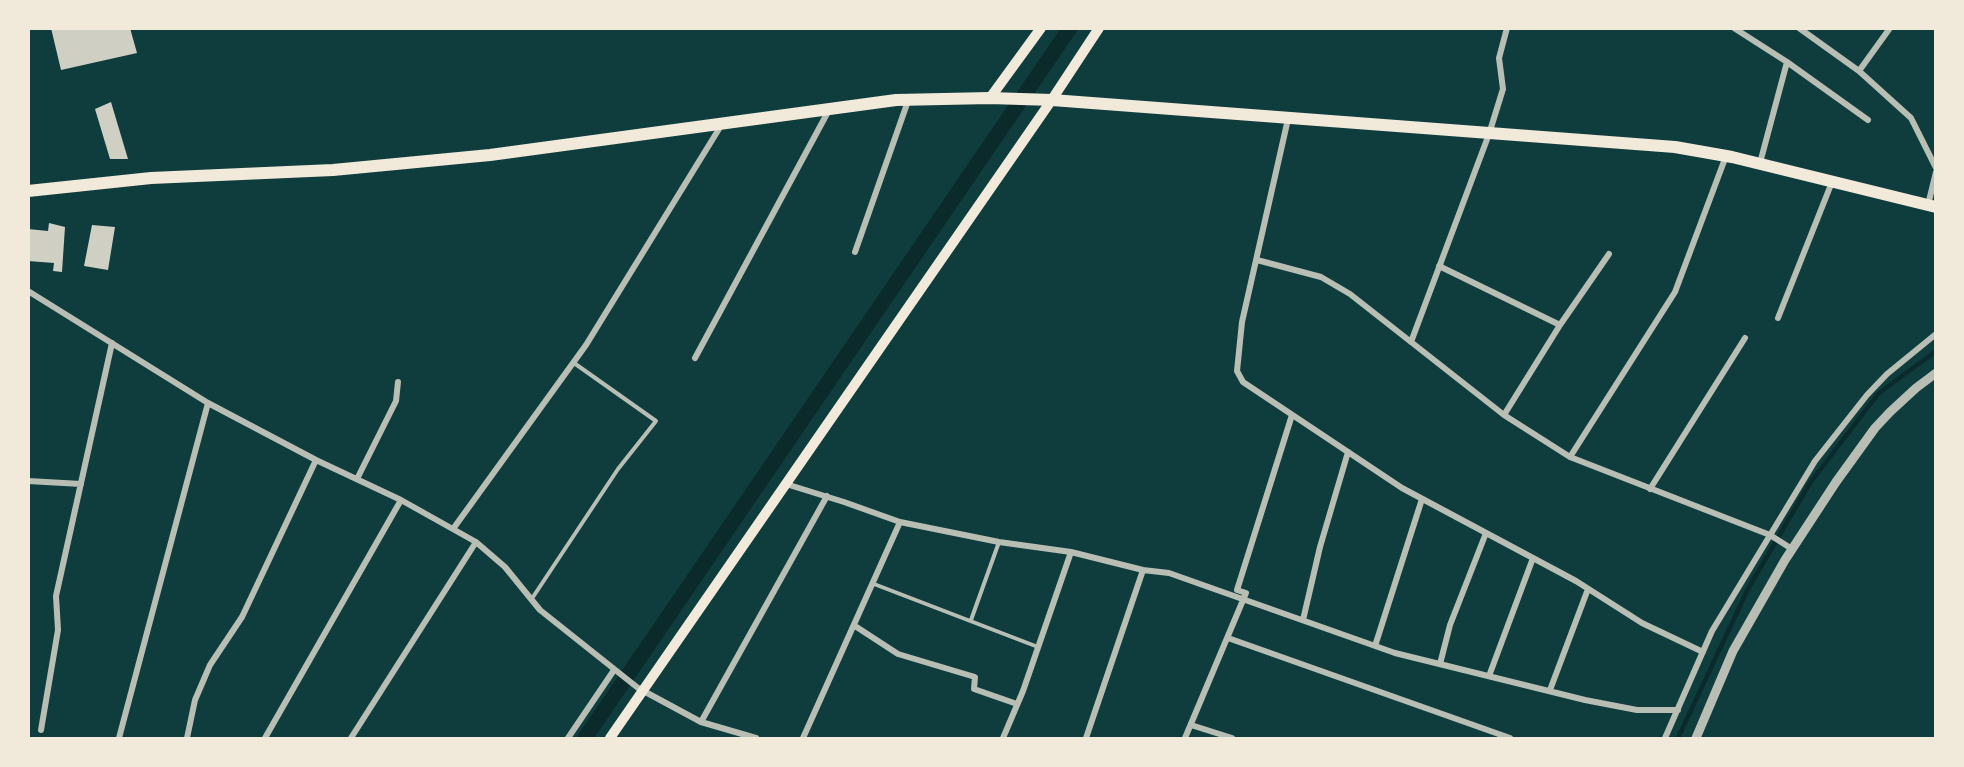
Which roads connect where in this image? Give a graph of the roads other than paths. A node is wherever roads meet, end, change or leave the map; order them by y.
1 (1041, 28) edge
2 (1099, 28) edge
3 (1507, 28) edge
4 (1734, 28) edge
5 (1799, 28) edge
6 (1890, 28) edge
7 (1787, 62) junction
8 (1859, 71) junction
9 (990, 98) junction
10 (908, 100) junction
11 (1047, 104) junction
12 (829, 109) junction
13 (1287, 119) junction
14 (1868, 120) dead end
15 (723, 124) junction
16 (1489, 134) junction
17 (1726, 156) junction
18 (1760, 163) junction
19 (1935, 168) edge
20 (1935, 172) edge
21 (1833, 181) junction
22 (28, 191) edge
23 (1932, 206) edge
24 (855, 252) dead end
25 (1609, 254) dead end
26 (1257, 260) junction
27 (1439, 266) junction
28 (28, 291) edge
29 (1778, 318) dead end
30 (1560, 325) junction
31 (1935, 334) edge
32 (1745, 338) dead end
33 (1411, 342) junction
34 (112, 343) junction
35 (695, 358) dead end
36 (573, 363) junction
37 (1935, 373) edge
38 (398, 382) dead end
39 (208, 403) junction
40 (1292, 415) junction
41 (1504, 415) junction
42 (1348, 452) junction
43 (1570, 457) junction
44 (316, 460) junction
45 (357, 479) junction
46 (28, 481) edge
47 (81, 484) junction
48 (786, 484) junction
49 (1650, 489) junction
50 (827, 496) junction
51 (1422, 499) junction
52 (401, 500) junction
53 (900, 522) junction
54 (453, 529) junction
55 (1486, 533) junction
56 (1772, 536) junction
57 (476, 542) junction
58 (999, 542) junction
59 (1790, 548) junction
60 (1071, 552) junction
61 (1533, 558) junction
62 (1143, 570) junction
63 (874, 584) junction
64 (1588, 589) junction
65 (1244, 599) junction
66 (531, 600) junction
67 (971, 620) junction
68 (1303, 620) junction
69 (855, 626) junction
70 (1228, 638) junction
71 (1375, 646) junction
72 (1038, 647) junction
73 (1702, 652) junction
74 (1440, 664) junction
75 (614, 670) junction
76 (1489, 676) junction
77 (640, 690) junction
78 (1550, 690) junction
79 (1017, 704) junction
80 (1678, 710) junction
81 (701, 722) junction
82 (1191, 724) junction
83 (41, 730) dead end
84 (119, 738) edge
85 (187, 738) edge
86 (265, 738) edge
87 (351, 738) edge
88 (568, 738) edge
89 (610, 738) edge
90 (756, 738) edge
91 (803, 738) edge
92 (1003, 738) edge
93 (1086, 738) edge
94 (1185, 738) edge
95 (1232, 738) edge
96 (1510, 738) edge
97 (1665, 738) edge
98 (1696, 738) edge

1 - 9 main road
2 - 11 main road
3 - 16 street
4 - 7 street
5 - 8 street
6 - 8 street
7 - 14 street
7 - 18 street
8 - 19 street
9 - 10 main road
9 - 11 main road
10 - 12 main road
10 - 24 street
11 - 13 main road
11 - 48 main road
12 - 15 main road
12 - 35 street
13 - 16 main road
13 - 26 street
15 - 22 main road
15 - 36 street
16 - 17 main road
16 - 27 street
17 - 18 main road
17 - 43 street
18 - 21 main road
20 - 23 street
21 - 23 main road
21 - 29 street
25 - 30 street
26 - 33 street
26 - 40 street
27 - 30 street
27 - 33 street
28 - 34 street
30 - 41 street
31 - 56 street
32 - 49 street
33 - 41 street
34 - 39 street
34 - 47 street
36 - 54 street
36 - 66 lane
37 - 59 street
38 - 45 street
39 - 44 street
39 - 84 street
40 - 42 street
40 - 65 street
41 - 43 street
42 - 51 street
42 - 68 street
43 - 49 street
44 - 45 street
44 - 85 street
45 - 52 street
46 - 47 street
47 - 83 street
48 - 50 street
48 - 77 main road
49 - 56 street
50 - 53 street
50 - 81 street
51 - 55 street
51 - 71 street
52 - 54 street
52 - 86 street
53 - 58 street
53 - 63 street
54 - 57 street
55 - 61 street
55 - 74 street
56 - 59 street
56 - 73 street
57 - 66 street
57 - 87 street
58 - 60 street
58 - 67 lane
59 - 98 street
60 - 62 street
60 - 72 street
61 - 64 street
61 - 76 street
62 - 65 street
62 - 93 street
63 - 67 lane
63 - 69 street
64 - 73 street
64 - 78 street
65 - 68 street
65 - 70 street
66 - 75 street
67 - 72 lane
68 - 71 street
69 - 79 street
69 - 91 street
70 - 82 street
70 - 96 street
71 - 74 street
72 - 79 street
73 - 80 street
74 - 76 street
75 - 77 street
75 - 88 street
76 - 78 street
77 - 81 street
77 - 89 main road
78 - 80 street
79 - 92 street
80 - 97 street
81 - 90 street
82 - 94 street
82 - 95 street

